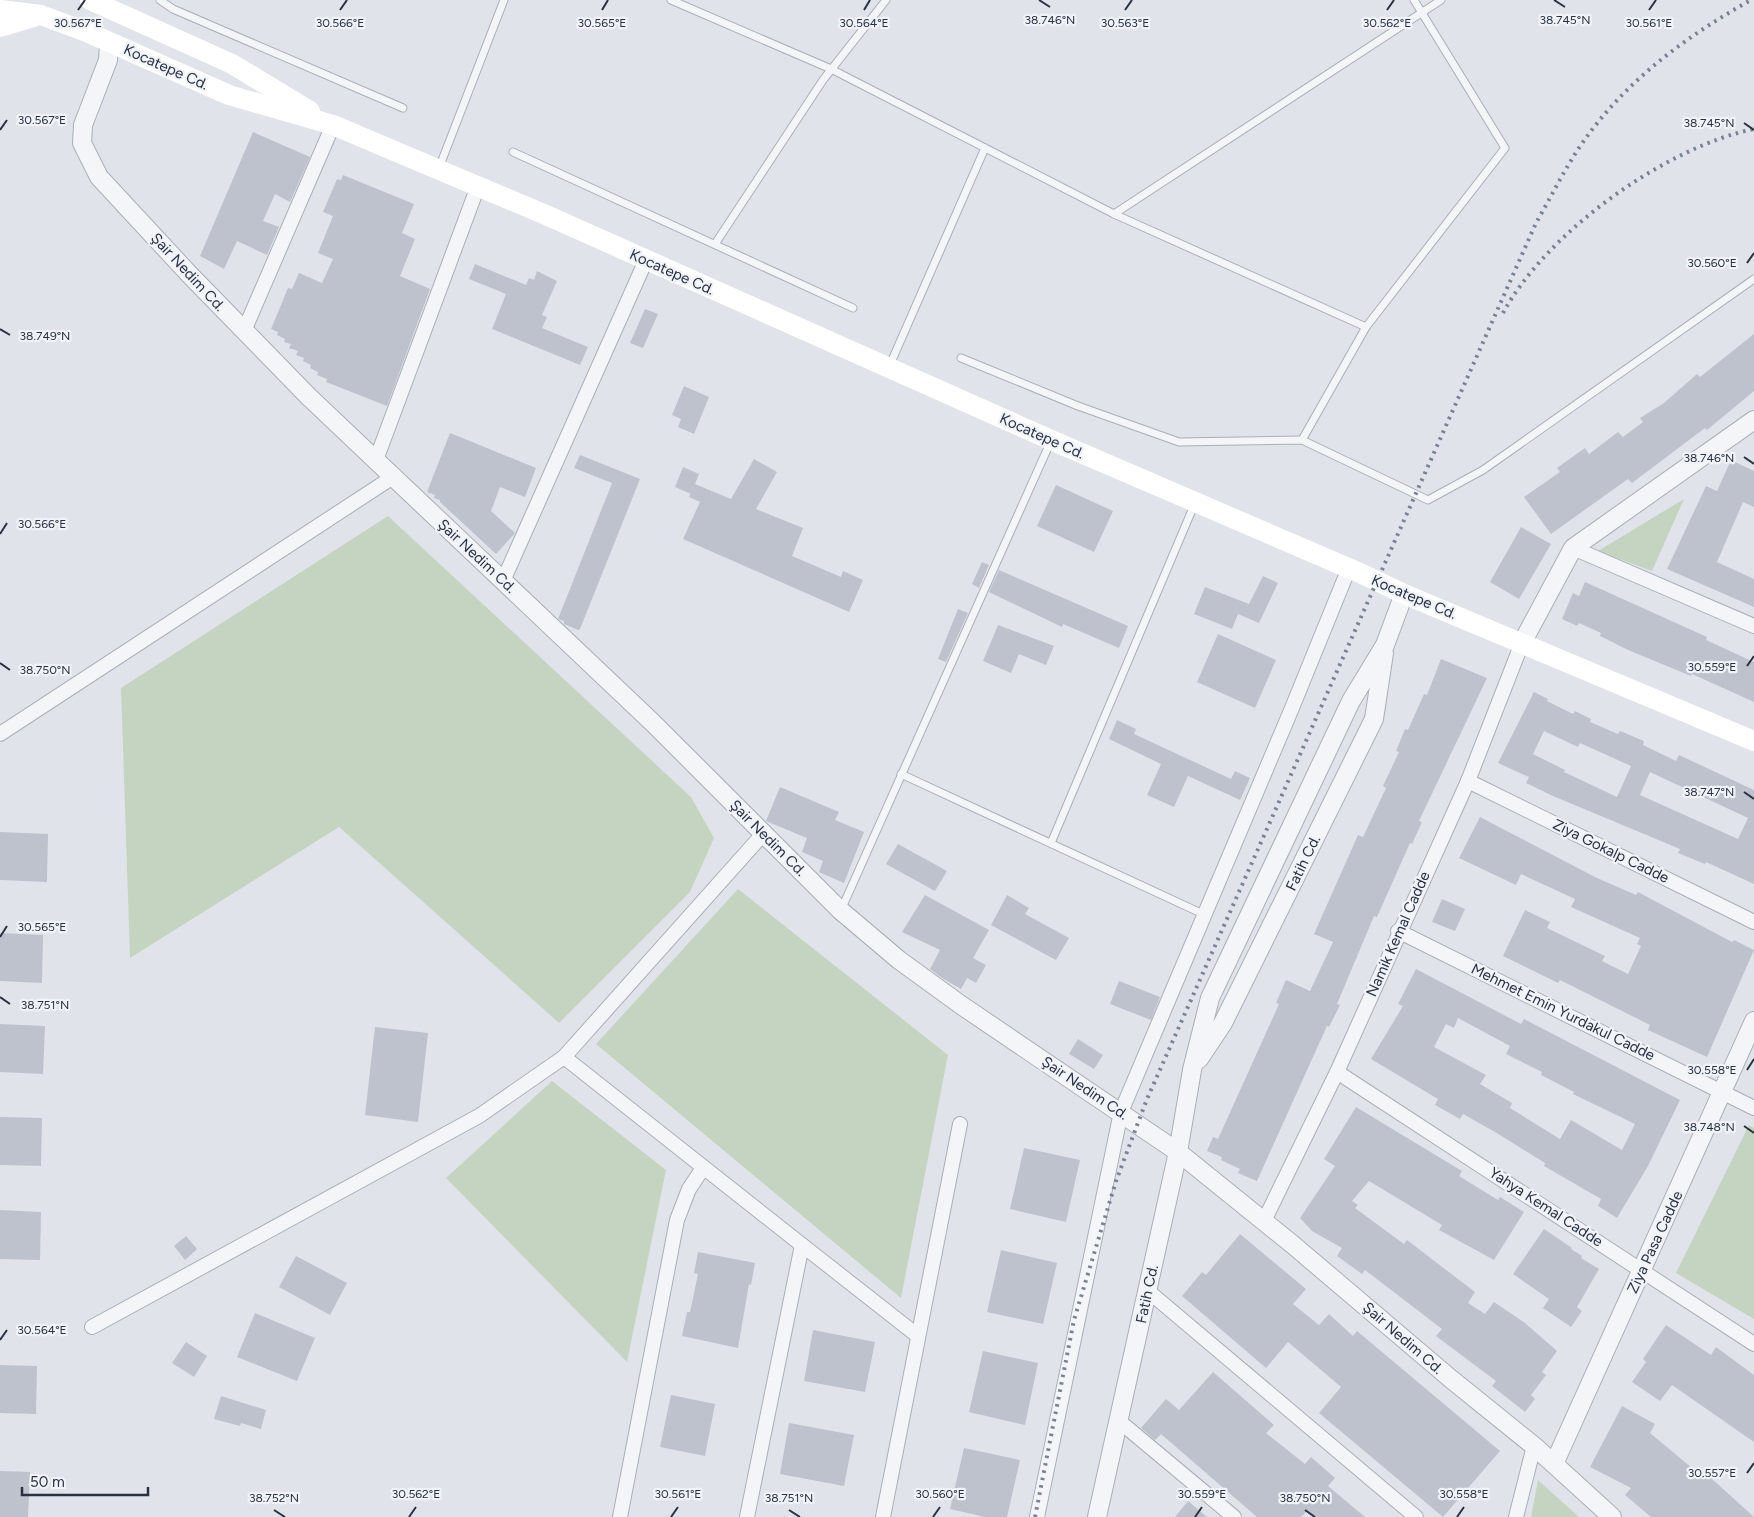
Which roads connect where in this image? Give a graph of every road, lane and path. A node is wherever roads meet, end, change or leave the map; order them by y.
1 (90, 0) edge
2 (160, 0) edge
3 (504, 0) edge
4 (672, 0) edge
5 (886, 0) edge
6 (1414, 0) edge
7 (1441, 0) edge
8 (0, 10) edge
9 (1422, 12) junction
10 (41, 15) junction
11 (0, 28) edge
12 (109, 42) junction
13 (832, 69) junction
14 (404, 108) dead end
15 (333, 125) junction
16 (986, 148) junction
17 (512, 152) dead end
18 (438, 170) junction
19 (478, 186) junction
20 (1114, 214) junction
21 (715, 244) junction
22 (646, 260) junction
23 (1754, 279) edge
24 (853, 308) dead end
25 (1366, 327) junction
26 (244, 331) junction
27 (961, 358) dead end
28 (889, 369) junction
29 (1752, 424) edge
30 (1051, 440) junction
31 (1302, 440) junction
32 (376, 460) junction
33 (393, 477) junction
34 (1195, 503) junction
35 (1573, 548) junction
36 (1349, 568) junction
37 (503, 580) junction
38 (1404, 594) junction
39 (1754, 626) edge
40 (1522, 643) junction
41 (1385, 645) junction
42 (0, 734) edge
43 (1754, 741) edge
44 (901, 774) junction
45 (1468, 781) junction
46 (764, 834) junction
47 (1051, 843) junction
48 (840, 910) junction
49 (1203, 914) junction
50 (1754, 922) edge
51 (1398, 931) junction
52 (1754, 1020) edge
53 (564, 1057) junction
54 (1192, 1070) junction
55 (1337, 1072) junction
56 (1724, 1092) junction
57 (1754, 1108) edge
58 (1121, 1112) junction
59 (960, 1124) dead end
60 (1178, 1152) junction
61 (704, 1168) junction
62 (1264, 1221) junction
63 (802, 1245) junction
64 (1642, 1269) junction
65 (1148, 1290) junction
66 (92, 1327) dead end
67 (918, 1336) junction
68 (1754, 1344) edge
69 (1119, 1421) junction
70 (1534, 1446) junction
71 (1554, 1464) junction
72 (620, 1517) edge
73 (747, 1517) edge
74 (883, 1517) edge
75 (1037, 1517) edge
76 (1097, 1517) edge
77 (1234, 1517) edge
78 (1416, 1517) edge
79 (1516, 1517) edge
80 (1612, 1517) edge

1 - 15 main road, Kocatepe Cd.
2 - 14 lane
3 - 18 lane
4 - 13 lane
5 - 13 lane
6 - 9 lane
7 - 9 lane
8 - 10 main road, Kocatepe Cd.
9 - 20 lane
9 - 25 lane
10 - 11 main road
10 - 12 main road, Kocatepe Cd.
12 - 15 main road, Kocatepe Cd.
12 - 26 street, Şair Nedim Cd.
13 - 16 lane
13 - 21 lane
15 - 18 main road, Kocatepe Cd.
15 - 26 street
16 - 20 lane
16 - 28 lane
17 - 21 lane
18 - 19 main road, Kocatepe Cd.
19 - 22 main road, Kocatepe Cd.
19 - 32 street
20 - 25 lane
21 - 24 lane
22 - 28 main road, Kocatepe Cd.
22 - 37 street
23 - 31 lane
25 - 31 lane
26 - 32 street, Şair Nedim Cd.
27 - 31 lane
28 - 30 main road, Kocatepe Cd.
29 - 35 street
30 - 34 main road, Kocatepe Cd.
30 - 44 lane
32 - 33 street, Şair Nedim Cd.
33 - 37 street, Şair Nedim Cd.
33 - 42 street
34 - 36 main road, Kocatepe Cd.
34 - 47 lane
35 - 39 street
35 - 40 street
36 - 38 main road, Kocatepe Cd.
36 - 49 street
37 - 46 street, Şair Nedim Cd.
38 - 40 main road, Kocatepe Cd.
38 - 41 street, Fatih Cd.
40 - 43 main road, Kocatepe Cd.
40 - 45 street, Namik Kemal Cadde
41 - 54 street, Fatih Cd.
41 - 54 street, Fatih Cd.
44 - 47 lane
44 - 48 lane
45 - 50 street, Ziya Gokalp Cadde
45 - 51 street, Namik Kemal Cadde
46 - 48 street, Şair Nedim Cd.
46 - 53 street
47 - 49 lane
48 - 58 street, Şair Nedim Cd.
49 - 58 street
51 - 55 street, Namik Kemal Cadde
51 - 56 street, Mehmet Emin Yurdakul Cadde
52 - 56 street, Ziya Pasa Cadde
53 - 61 street
53 - 66 street
54 - 60 street, Fatih Cd.
55 - 62 street, Namik Kemal Cadde
55 - 64 street, Yahya Kemal Cadde
56 - 57 street, Mehmet Emin Yurdakul Cadde
56 - 64 street, Ziya Pasa Cadde
58 - 60 street, Şair Nedim Cd.
58 - 75 street
59 - 67 street
60 - 62 street, Şair Nedim Cd.
60 - 65 street, Fatih Cd.
61 - 63 street
61 - 72 street
62 - 70 street, Şair Nedim Cd.
63 - 67 street
63 - 73 street
64 - 68 street, Yahya Kemal Cadde
64 - 71 street, Ziya Pasa Cadde
65 - 69 street, Fatih Cd.
65 - 78 street
67 - 74 street
69 - 76 street, Fatih Cd.
69 - 77 street
70 - 71 street, Şair Nedim Cd.
70 - 79 street
71 - 80 street, Şair Nedim Cd.

